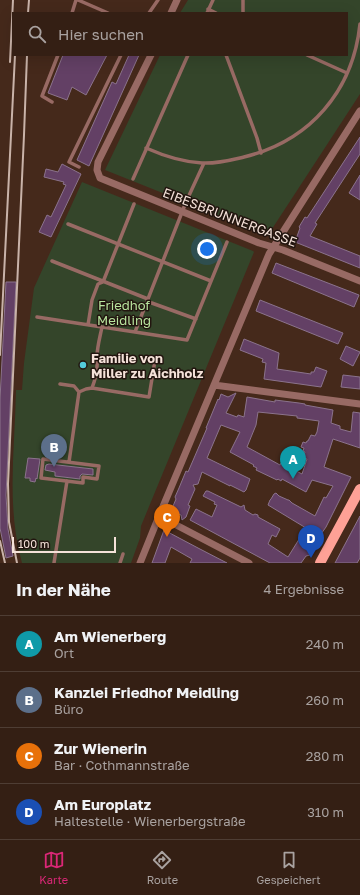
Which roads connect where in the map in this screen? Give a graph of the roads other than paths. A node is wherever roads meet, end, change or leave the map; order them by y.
1 (77, 0) edge
2 (158, 0) edge
3 (177, 0) edge
4 (213, 0) edge
5 (242, 0) edge
6 (208, 11) edge
7 (72, 12) edge
8 (106, 12) edge
9 (150, 12) edge
10 (171, 12) edge
11 (243, 12) edge
12 (360, 24) edge
13 (58, 56) edge
14 (121, 56) edge
15 (150, 56) edge
16 (188, 56) edge
17 (226, 56) edge
18 (309, 56) edge
19 (347, 73) junction
20 (52, 102) dead end
21 (360, 111) edge
22 (146, 148) junction
23 (261, 153) junction
24 (204, 163) junction
25 (79, 167) dead end
26 (133, 179) dead end
27 (134, 204) dead end
28 (182, 212) junction
29 (68, 224) dead end
30 (227, 242) dead end
31 (118, 244) junction
32 (273, 247) junction
33 (52, 260) dead end
34 (163, 262) junction
35 (211, 281) junction
36 (360, 281) edge
37 (103, 282) junction
38 (148, 299) junction
39 (38, 317) dead end
40 (196, 319) junction
41 (88, 325) junction
42 (102, 327) junction
43 (135, 332) junction
44 (155, 360) dead end
45 (60, 384) dead end
46 (214, 385) junction
47 (92, 388) junction
48 (79, 392) junction
49 (360, 404) edge
50 (69, 462) junction
51 (67, 481) junction
52 (360, 489) edge
53 (357, 504) edge
54 (159, 516) junction
55 (124, 554) dead end
56 (54, 563) edge
57 (120, 563) edge
58 (140, 563) edge
59 (250, 563) edge
60 (320, 563) edge

1 - 7 lane
1 - 8 lane
2 - 9 lane
3 - 10 street
4 - 6 lane
5 - 11 lane
12 - 19 lane
13 - 20 lane
14 - 25 lane
15 - 28 street, EIBESBRUNNERGASSE
16 - 22 lane
17 - 23 lane
18 - 19 lane
19 - 23 lane
21 - 32 street
22 - 24 lane
22 - 26 lane
23 - 24 lane
24 - 28 lane
27 - 31 lane
28 - 32 street, EIBESBRUNNERGASSE
28 - 34 lane
29 - 31 lane
30 - 35 lane
31 - 34 lane
31 - 37 lane
32 - 36 street, EIBESBRUNNERGASSE
32 - 46 street
33 - 37 lane
34 - 35 lane
34 - 38 lane
35 - 40 lane
37 - 38 lane
37 - 41 lane
38 - 40 lane
38 - 43 lane
39 - 41 lane
40 - 43 lane
41 - 42 lane
42 - 43 lane
42 - 47 lane
44 - 47 lane
45 - 48 lane
46 - 49 street
46 - 54 street
47 - 48 lane
48 - 50 lane
50 - 51 lane
50 - 51 lane
51 - 56 lane
52 - 53 main road
53 - 60 main road
54 - 58 street
54 - 59 street
55 - 57 lane

